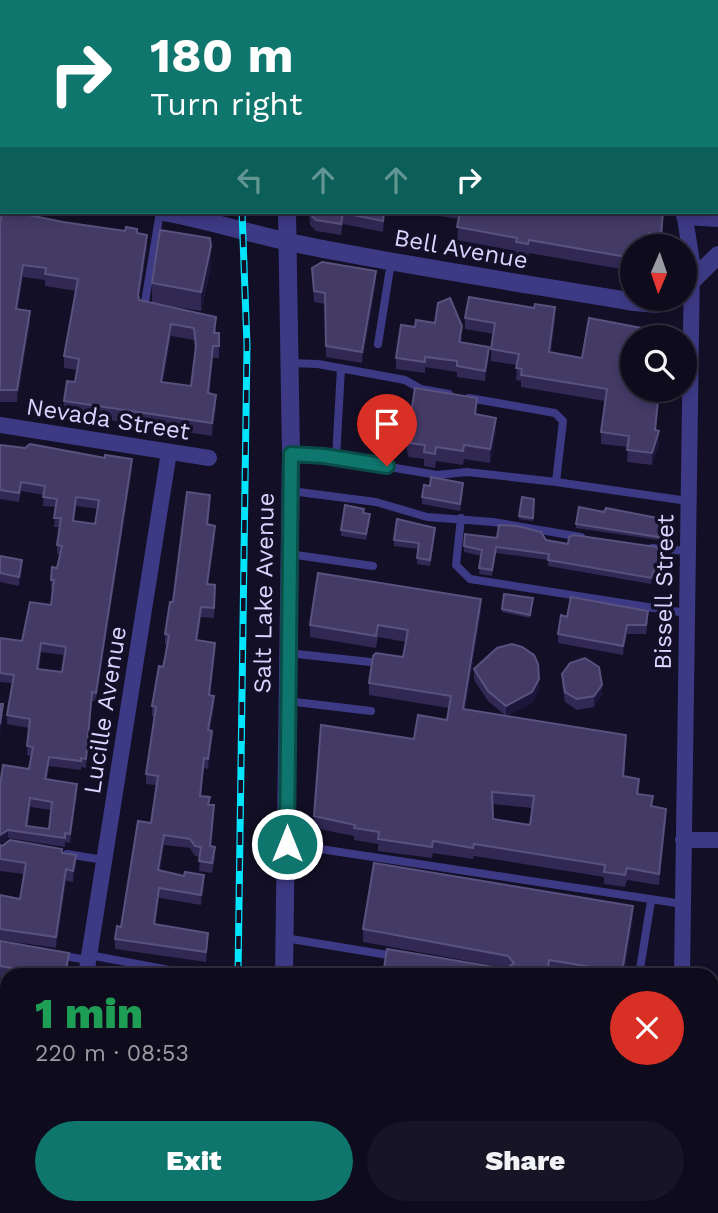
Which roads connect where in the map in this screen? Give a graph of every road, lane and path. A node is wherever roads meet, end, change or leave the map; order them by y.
1 (161, 214) edge
2 (173, 214) edge
3 (287, 214) edge
4 (684, 214) edge
5 (718, 218) edge
6 (687, 234) edge
7 (288, 242) junction
8 (718, 255) edge
9 (391, 262) junction
10 (697, 277) edge
11 (620, 300) edge
12 (155, 310) edge
13 (688, 312) edge
14 (378, 344) dead end
15 (291, 363) junction
16 (341, 368) junction
17 (0, 425) edge
18 (169, 452) junction
19 (291, 454) junction
20 (209, 458) dead end
21 (336, 458) junction
22 (556, 482) junction
23 (291, 491) junction
24 (688, 500) junction
25 (461, 518) junction
26 (594, 539) edge
27 (647, 547) edge
28 (687, 551) junction
29 (289, 554) junction
30 (373, 566) dead end
31 (686, 613) junction
32 (288, 653) junction
33 (370, 662) edge
34 (287, 701) junction
35 (371, 710) dead end
36 (683, 840) junction
37 (718, 841) edge
38 (287, 844) junction
39 (63, 854) edge
40 (104, 860) junction
41 (651, 901) junction
42 (683, 904) junction
43 (285, 938) junction
44 (50, 954) edge
45 (398, 957) edge
46 (88, 963) edge
47 (133, 968) edge
48 (284, 968) edge
49 (640, 968) edge
50 (682, 968) edge

1 - 12 lane
2 - 7 street, Bell Avenue
3 - 7 street, Salt Lake Avenue
4 - 5 street
4 - 6 street, Bissell Street
7 - 9 street, Bell Avenue
7 - 15 street, Salt Lake Avenue
8 - 10 street
9 - 11 street, Bell Avenue
9 - 14 lane
13 - 24 street, Bissell Street
15 - 16 lane
15 - 19 street, Salt Lake Avenue
16 - 21 lane
16 - 22 lane
17 - 18 street, Nevada Street
18 - 20 street, Nevada Street
18 - 40 street, Lucille Avenue
19 - 21 lane
19 - 23 street, Salt Lake Avenue
21 - 22 lane
22 - 24 lane
23 - 25 lane
23 - 29 street, Salt Lake Avenue
24 - 28 street, Bissell Street
25 - 26 lane
25 - 31 lane
27 - 28 lane
28 - 31 street, Bissell Street
29 - 30 lane
29 - 32 street, Salt Lake Avenue
31 - 36 street, Bissell Street
32 - 33 lane
32 - 34 street, Salt Lake Avenue
34 - 35 lane
34 - 38 street, Salt Lake Avenue
36 - 37 street
36 - 42 street, Bissell Street
38 - 41 lane
38 - 43 street, Salt Lake Avenue
39 - 40 lane
40 - 46 street, Lucille Avenue
41 - 42 lane
41 - 49 lane
42 - 50 street, Bissell Street
43 - 45 lane
43 - 48 street, Salt Lake Avenue
44 - 46 lane
46 - 47 lane

